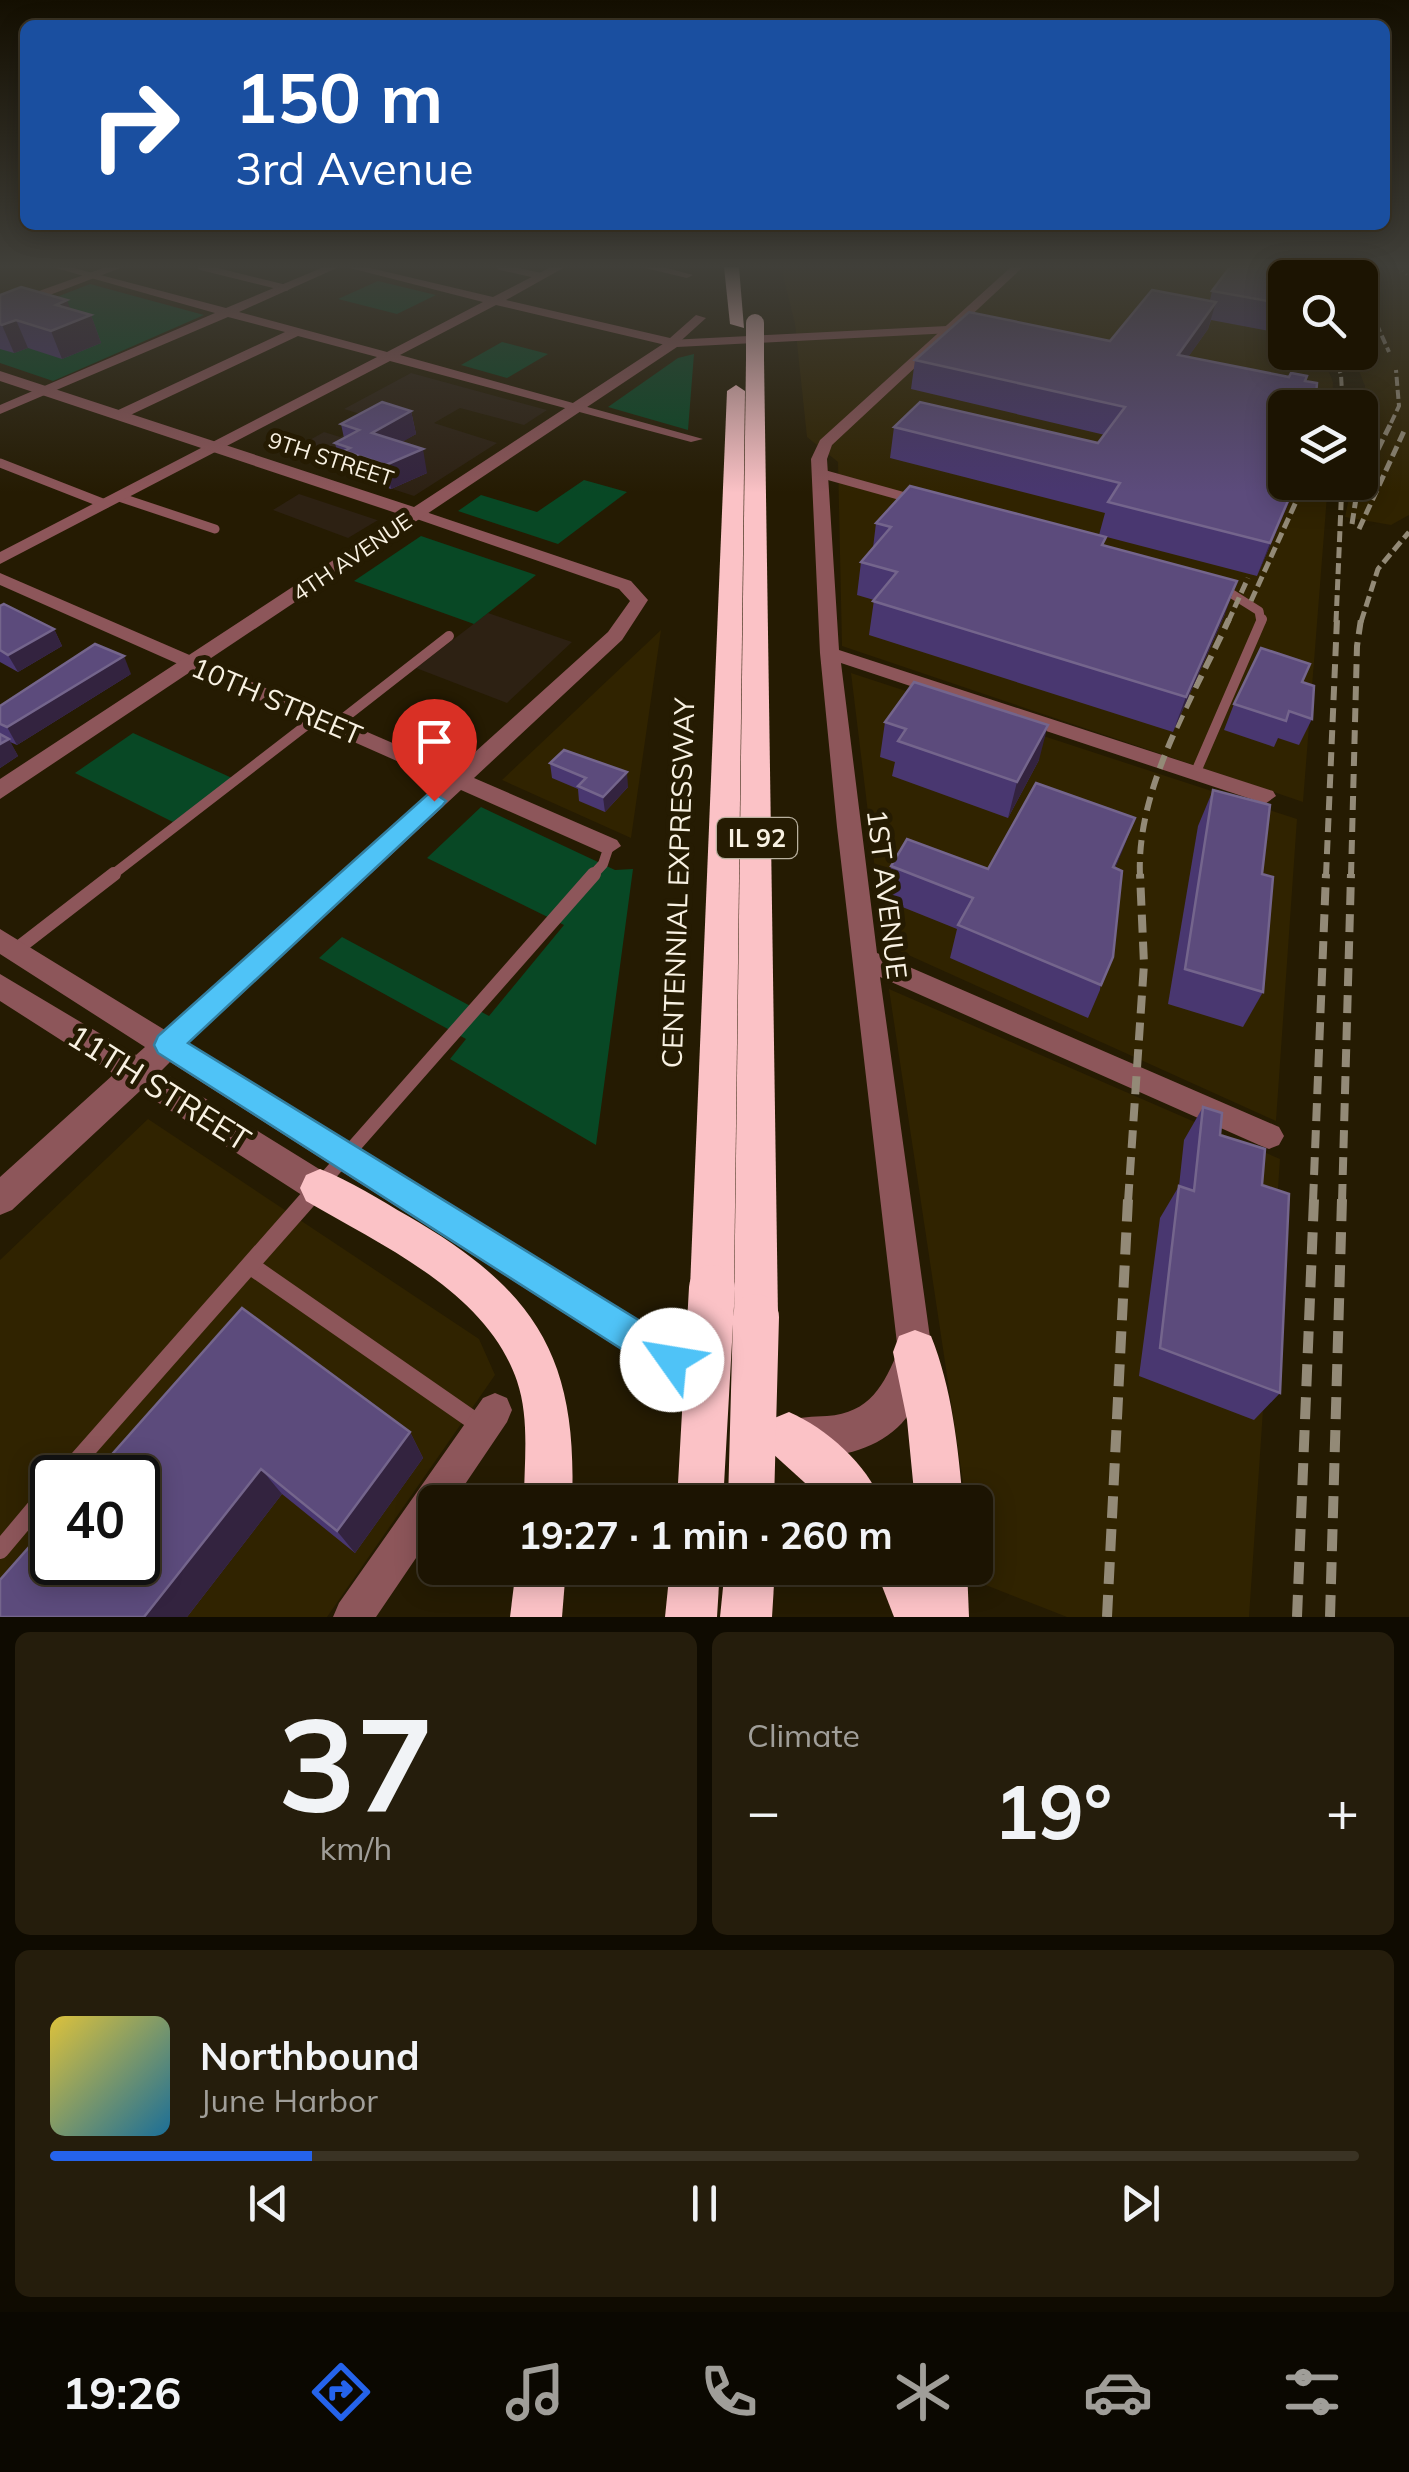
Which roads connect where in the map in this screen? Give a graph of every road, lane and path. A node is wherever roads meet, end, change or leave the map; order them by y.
1 (158, 342) edge
2 (276, 342) edge
3 (337, 342) edge
4 (414, 342) edge
5 (685, 342) edge
6 (747, 342) edge
7 (934, 342) edge
8 (674, 343) joint
9 (388, 356) junction
10 (745, 359) junction
11 (0, 376) edge
12 (45, 391) junction
13 (578, 406) junction
14 (0, 410) edge
15 (119, 416) junction
16 (696, 439) dead end
17 (214, 447) junction
18 (0, 464) edge
19 (819, 473) junction
20 (112, 500) junction
21 (934, 504) edge
22 (417, 514) junction
23 (215, 530) dead end
24 (0, 558) edge
25 (0, 578) edge
26 (1238, 588) edge
27 (449, 636) dead end
28 (830, 653) junction
29 (191, 664) junction
30 (326, 721) junction
31 (1195, 774) junction
32 (456, 781) junction
33 (0, 791) edge
34 (1265, 796) dead end
35 (609, 846) joint
36 (8, 944) edge
37 (865, 959) junction
38 (0, 986) edge
39 (168, 1045) junction
40 (136, 1074) junction
41 (1269, 1136) dead end
42 (333, 1172) junction
43 (0, 1199) edge
44 (251, 1266) junction
45 (914, 1352) junction
46 (489, 1418) joint
47 (789, 1436) junction
48 (83, 1455) edge
49 (549, 1485) edge
50 (701, 1485) edge
51 (752, 1485) edge
52 (843, 1485) edge
53 (937, 1485) edge
54 (30, 1514) edge
55 (0, 1550) edge
56 (539, 1585) edge
57 (694, 1585) edge
58 (749, 1585) edge
59 (912, 1585) edge
60 (942, 1585) edge
61 (352, 1617) edge
62 (536, 1617) edge
63 (691, 1617) edge
64 (746, 1617) edge
65 (920, 1617) edge
66 (943, 1617) edge

1 - 12 street
2 - 15 street
3 - 9 street
4 - 9 street
5 - 8 street
6 - 10 highway, CENTENNIAL EXPRESSWAY / IL 92, bridge
7 - 19 street, 1ST AVENUE
8 - 13 street, 4TH AVENUE
9 - 13 street
9 - 17 street
10 - 50 highway, CENTENNIAL EXPRESSWAY / IL 92, bridge
10 - 51 highway, CENTENNIAL EXPRESSWAY / IL 92, bridge
11 - 12 street, 9TH STREET
12 - 14 street
12 - 15 street, 9TH STREET
13 - 16 street
13 - 22 street, 4TH AVENUE
15 - 17 street, 9TH STREET
17 - 20 street
17 - 22 street, 9TH STREET
18 - 20 lane
19 - 21 lane
19 - 28 street, 1ST AVENUE
20 - 23 lane
20 - 24 street
22 - 29 street, 4TH AVENUE
22 - 32 street, 9TH STREET
25 - 29 street, 10TH STREET
26 - 31 lane
27 - 30 lane
28 - 31 street
28 - 37 street, 1ST AVENUE
29 - 30 street, 10TH STREET
29 - 33 street, 4TH AVENUE
30 - 32 street, 10TH STREET
30 - 36 lane
31 - 34 street
32 - 35 street, 10TH STREET
32 - 39 street
35 - 42 lane
36 - 39 street, 11TH STREET
37 - 41 street
37 - 45 street, 1ST AVENUE
38 - 40 street, 11TH STREET
39 - 40 street
39 - 42 street, 11TH STREET
40 - 42 street, 11TH STREET
40 - 43 street
42 - 44 lane
42 - 47 street, 11TH STREET
42 - 49 highway
44 - 46 lane
44 - 48 lane
45 - 47 street
45 - 53 highway
46 - 61 street
47 - 52 highway
54 - 55 lane
56 - 62 highway
57 - 63 highway
58 - 64 highway
59 - 65 highway
60 - 66 highway

